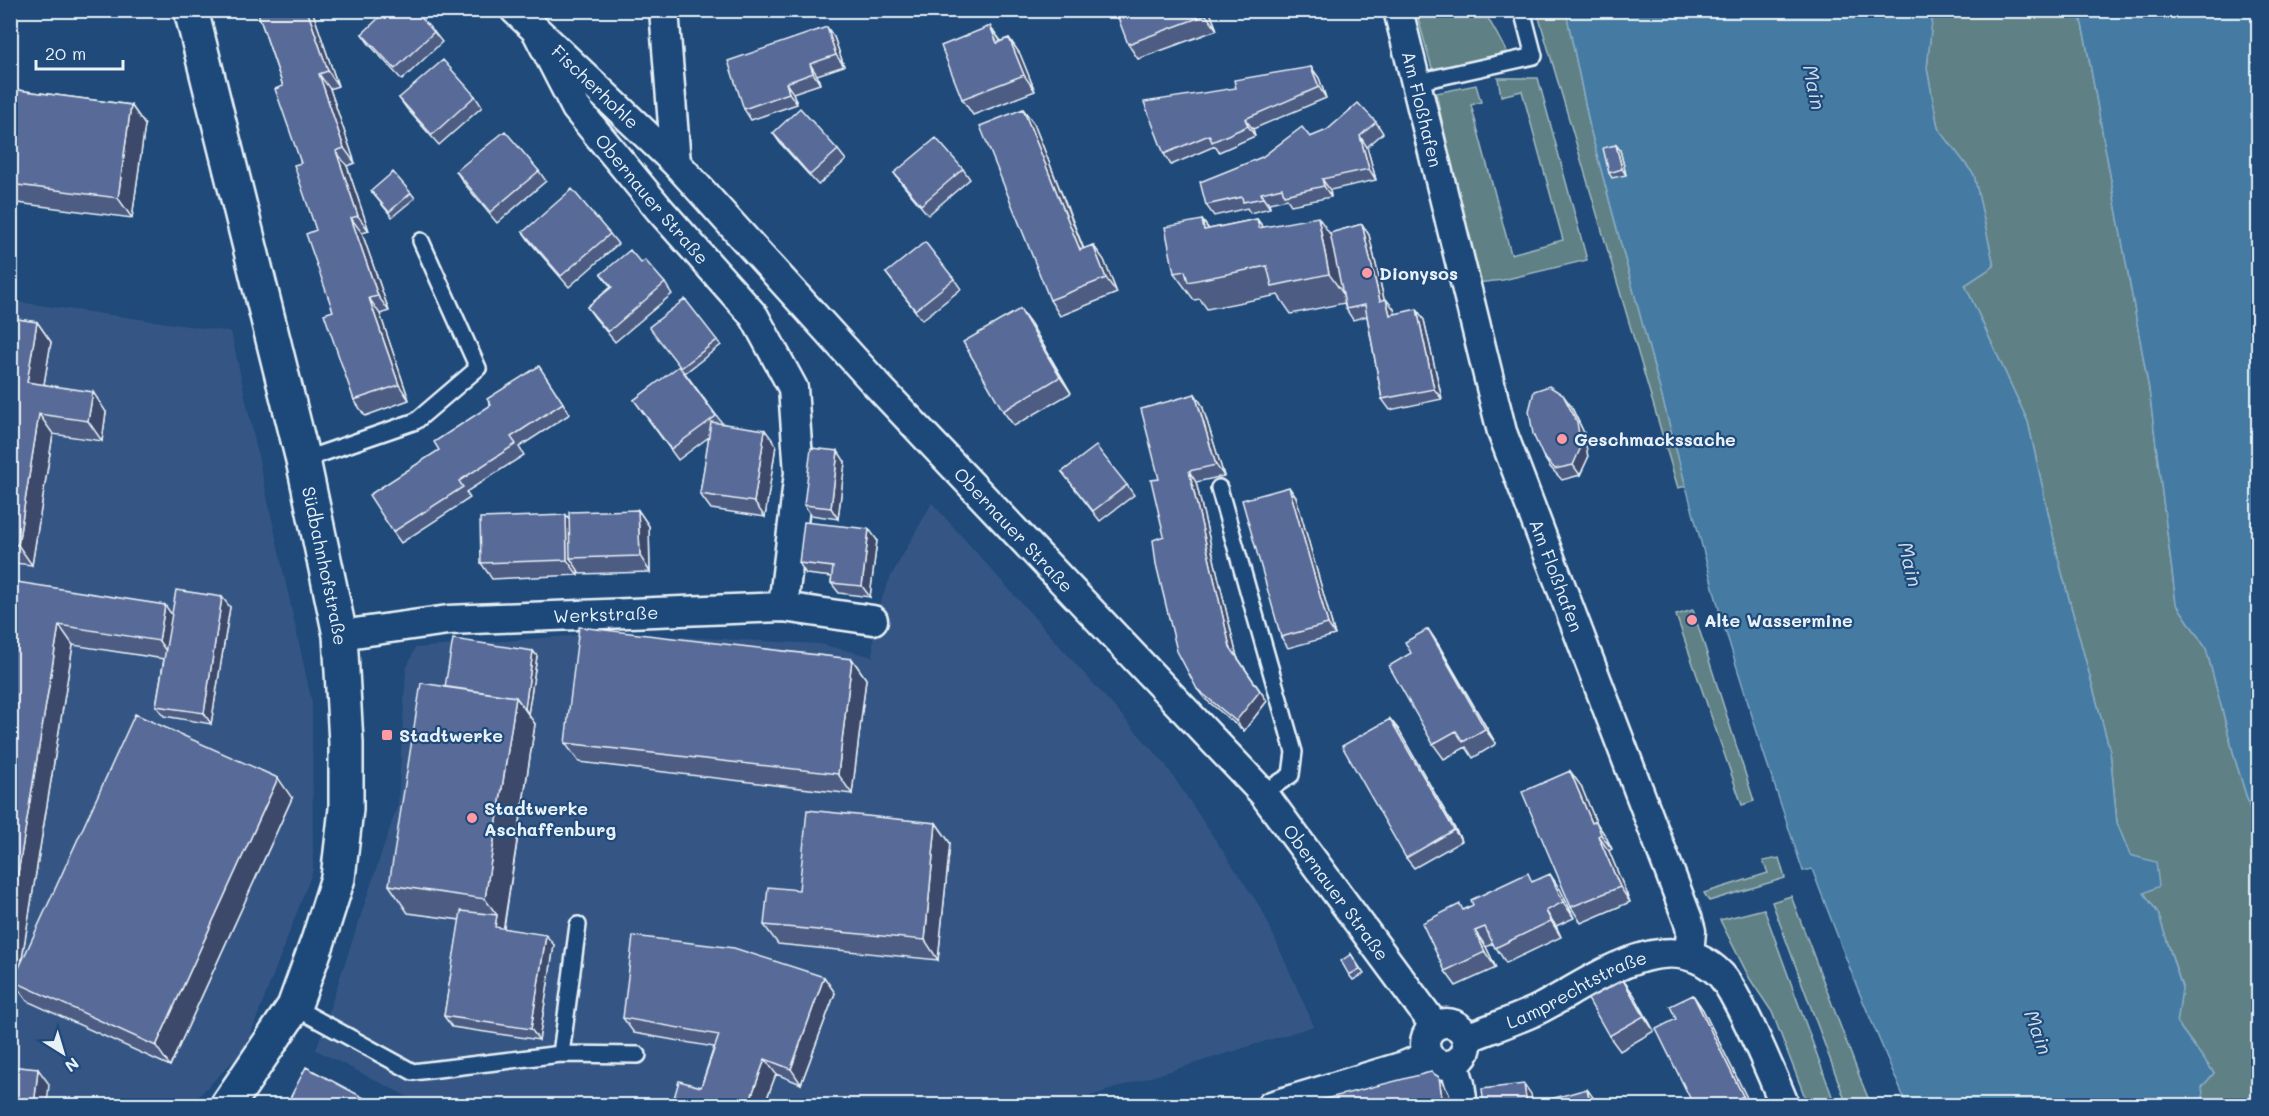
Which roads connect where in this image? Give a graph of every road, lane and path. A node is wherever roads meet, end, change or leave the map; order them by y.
1 (191, 10) edge
2 (515, 10) edge
3 (664, 10) edge
4 (1398, 10) edge
5 (1522, 10) edge
6 (537, 32) junction
7 (1417, 82) junction
8 (676, 163) junction
9 (421, 241) dead end
10 (303, 460) junction
11 (1219, 488) dead end
12 (783, 607) junction
13 (873, 620) dead end
14 (340, 635) junction
15 (1263, 793) junction
16 (578, 925) dead end
17 (1689, 955) junction
18 (294, 1007) junction
19 (1435, 1026) junction
20 (1467, 1038) junction
21 (561, 1054) junction
22 (638, 1055) dead end
23 (1441, 1060) junction
24 (227, 1106) edge
25 (1271, 1106) edge
26 (1463, 1106) edge
27 (1785, 1106) edge

1 - 10 street, Südbahnhofstraße
2 - 6 street, Fischerhohle
3 - 8 street
4 - 7 street, Am Floßhafen
5 - 7 lane
6 - 8 street, Fischerhohle
6 - 12 street, Obernauer Straße
7 - 17 street, Am Floßhafen
8 - 15 street, Obernauer Straße
9 - 10 lane
10 - 14 street, Südbahnhofstraße
11 - 15 lane
12 - 13 street, Werkstraße
12 - 14 street, Werkstraße
14 - 18 street, Südbahnhofstraße
15 - 19 street, Obernauer Straße
16 - 21 lane
17 - 20 street, Lamprechtstraße
17 - 27 street
18 - 21 lane
18 - 24 street, Südbahnhofstraße
19 - 20 street
19 - 23 street
20 - 23 street
21 - 22 lane
23 - 25 street
23 - 26 street

